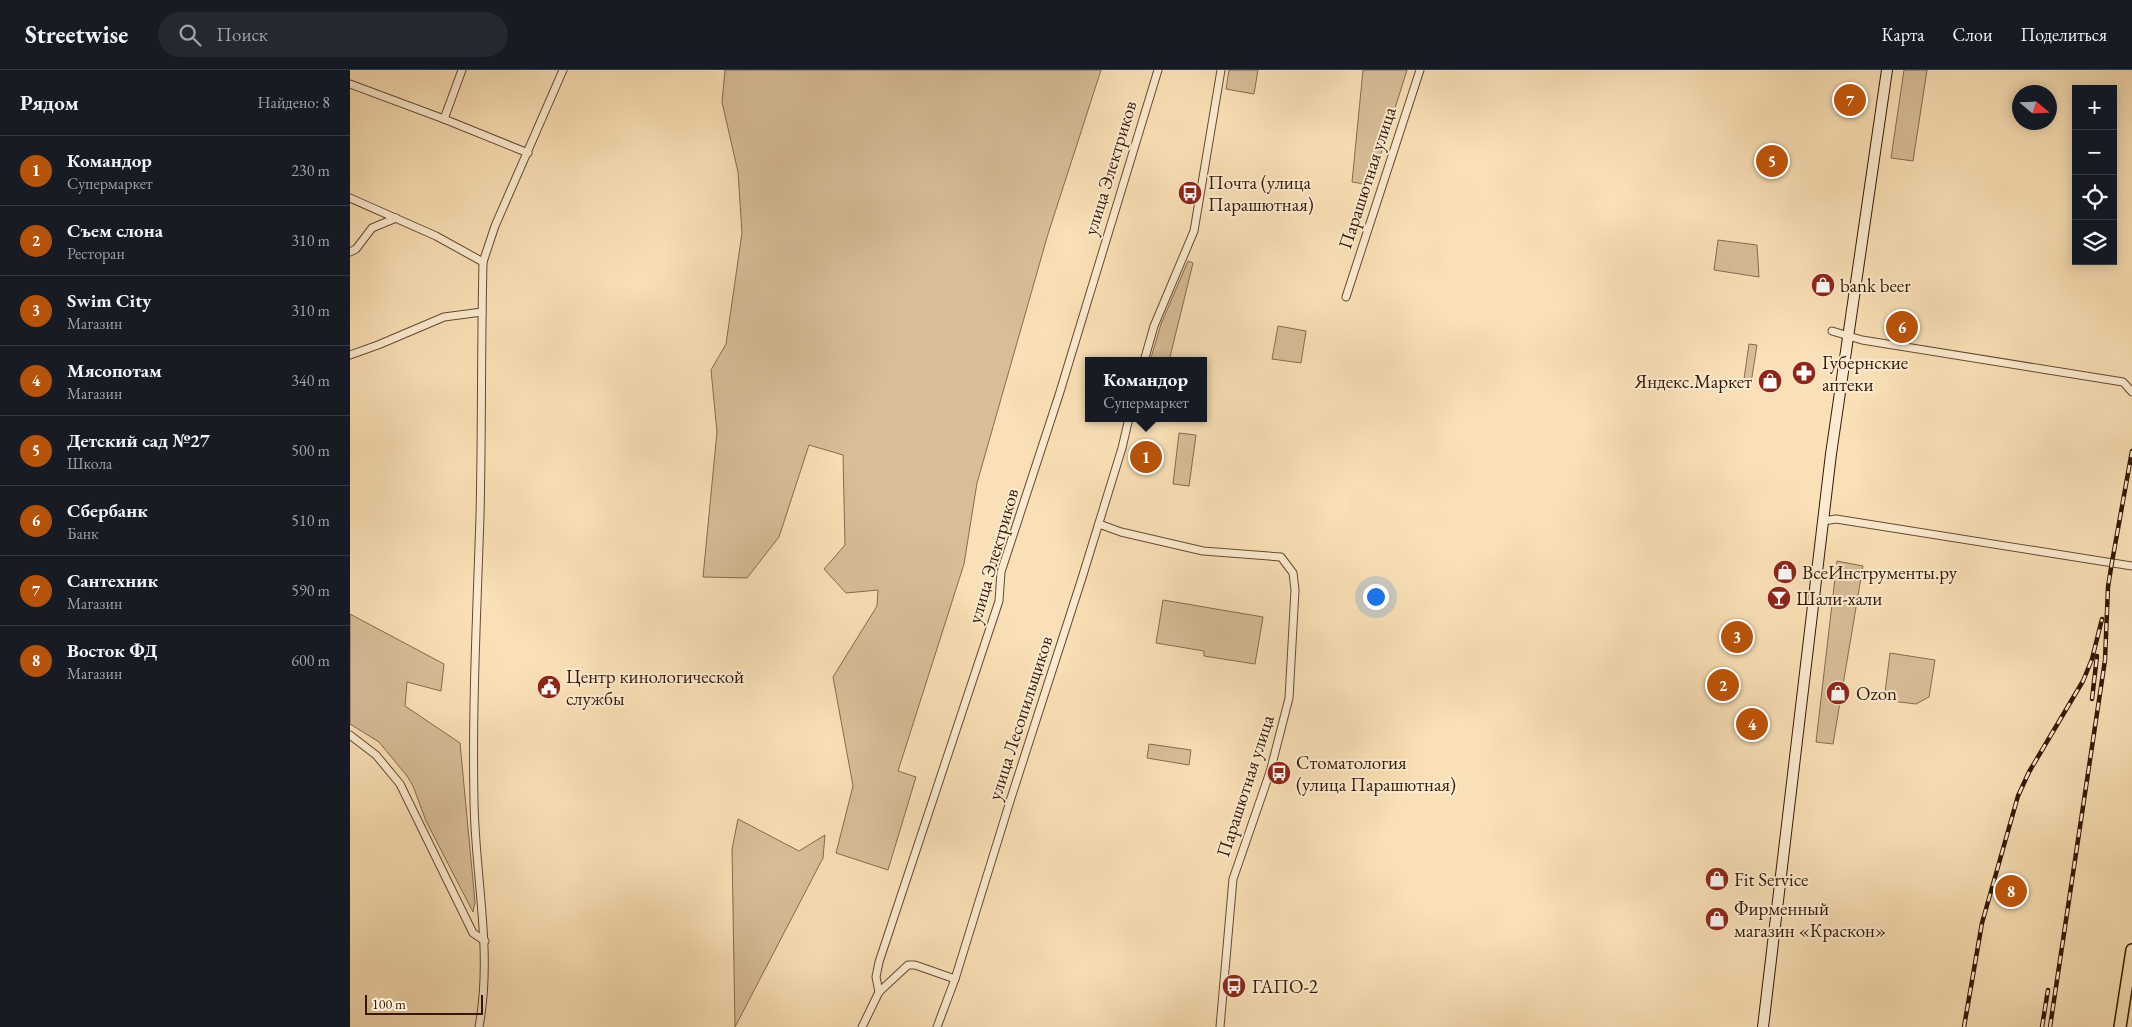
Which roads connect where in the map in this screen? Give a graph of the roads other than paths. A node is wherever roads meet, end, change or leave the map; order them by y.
1 (462, 70) edge
2 (563, 70) edge
3 (1158, 70) edge
4 (1220, 70) edge
5 (1420, 70) edge
6 (1887, 70) edge
7 (350, 84) edge
8 (444, 118) junction
9 (528, 153) junction
10 (350, 198) edge
11 (396, 218) junction
12 (350, 252) edge
13 (483, 262) junction
14 (1346, 297) dead end
15 (482, 312) junction
16 (1832, 331) dead end
17 (1848, 336) junction
18 (350, 355) edge
19 (1145, 357) edge
20 (2132, 392) edge
21 (1128, 422) edge
22 (1823, 521) junction
23 (1099, 524) junction
24 (2132, 566) edge
25 (350, 735) edge
26 (485, 941) junction
27 (2132, 950) edge
28 (955, 979) junction
29 (879, 992) junction
30 (479, 1027) edge
31 (862, 1027) edge
32 (937, 1027) edge
33 (1220, 1027) edge
34 (1764, 1027) edge
35 (2120, 1027) edge

1 - 8 street
2 - 9 street
3 - 29 street, улица Электриков
4 - 19 street
5 - 14 street, Парашютная улица
6 - 17 main road
7 - 8 street
8 - 9 street
9 - 13 street
10 - 11 street
11 - 12 street
11 - 13 street
13 - 15 street
15 - 18 street
15 - 26 street
16 - 17 street
17 - 20 street
17 - 22 main road
21 - 23 street, улица Лесопильщиков
22 - 24 street
22 - 34 main road
23 - 28 street, улица Лесопильщиков
23 - 33 street, Парашютная улица
25 - 26 street
26 - 30 street
27 - 35 highway
28 - 29 street
28 - 32 street, улица Лесопильщиков
29 - 31 street

